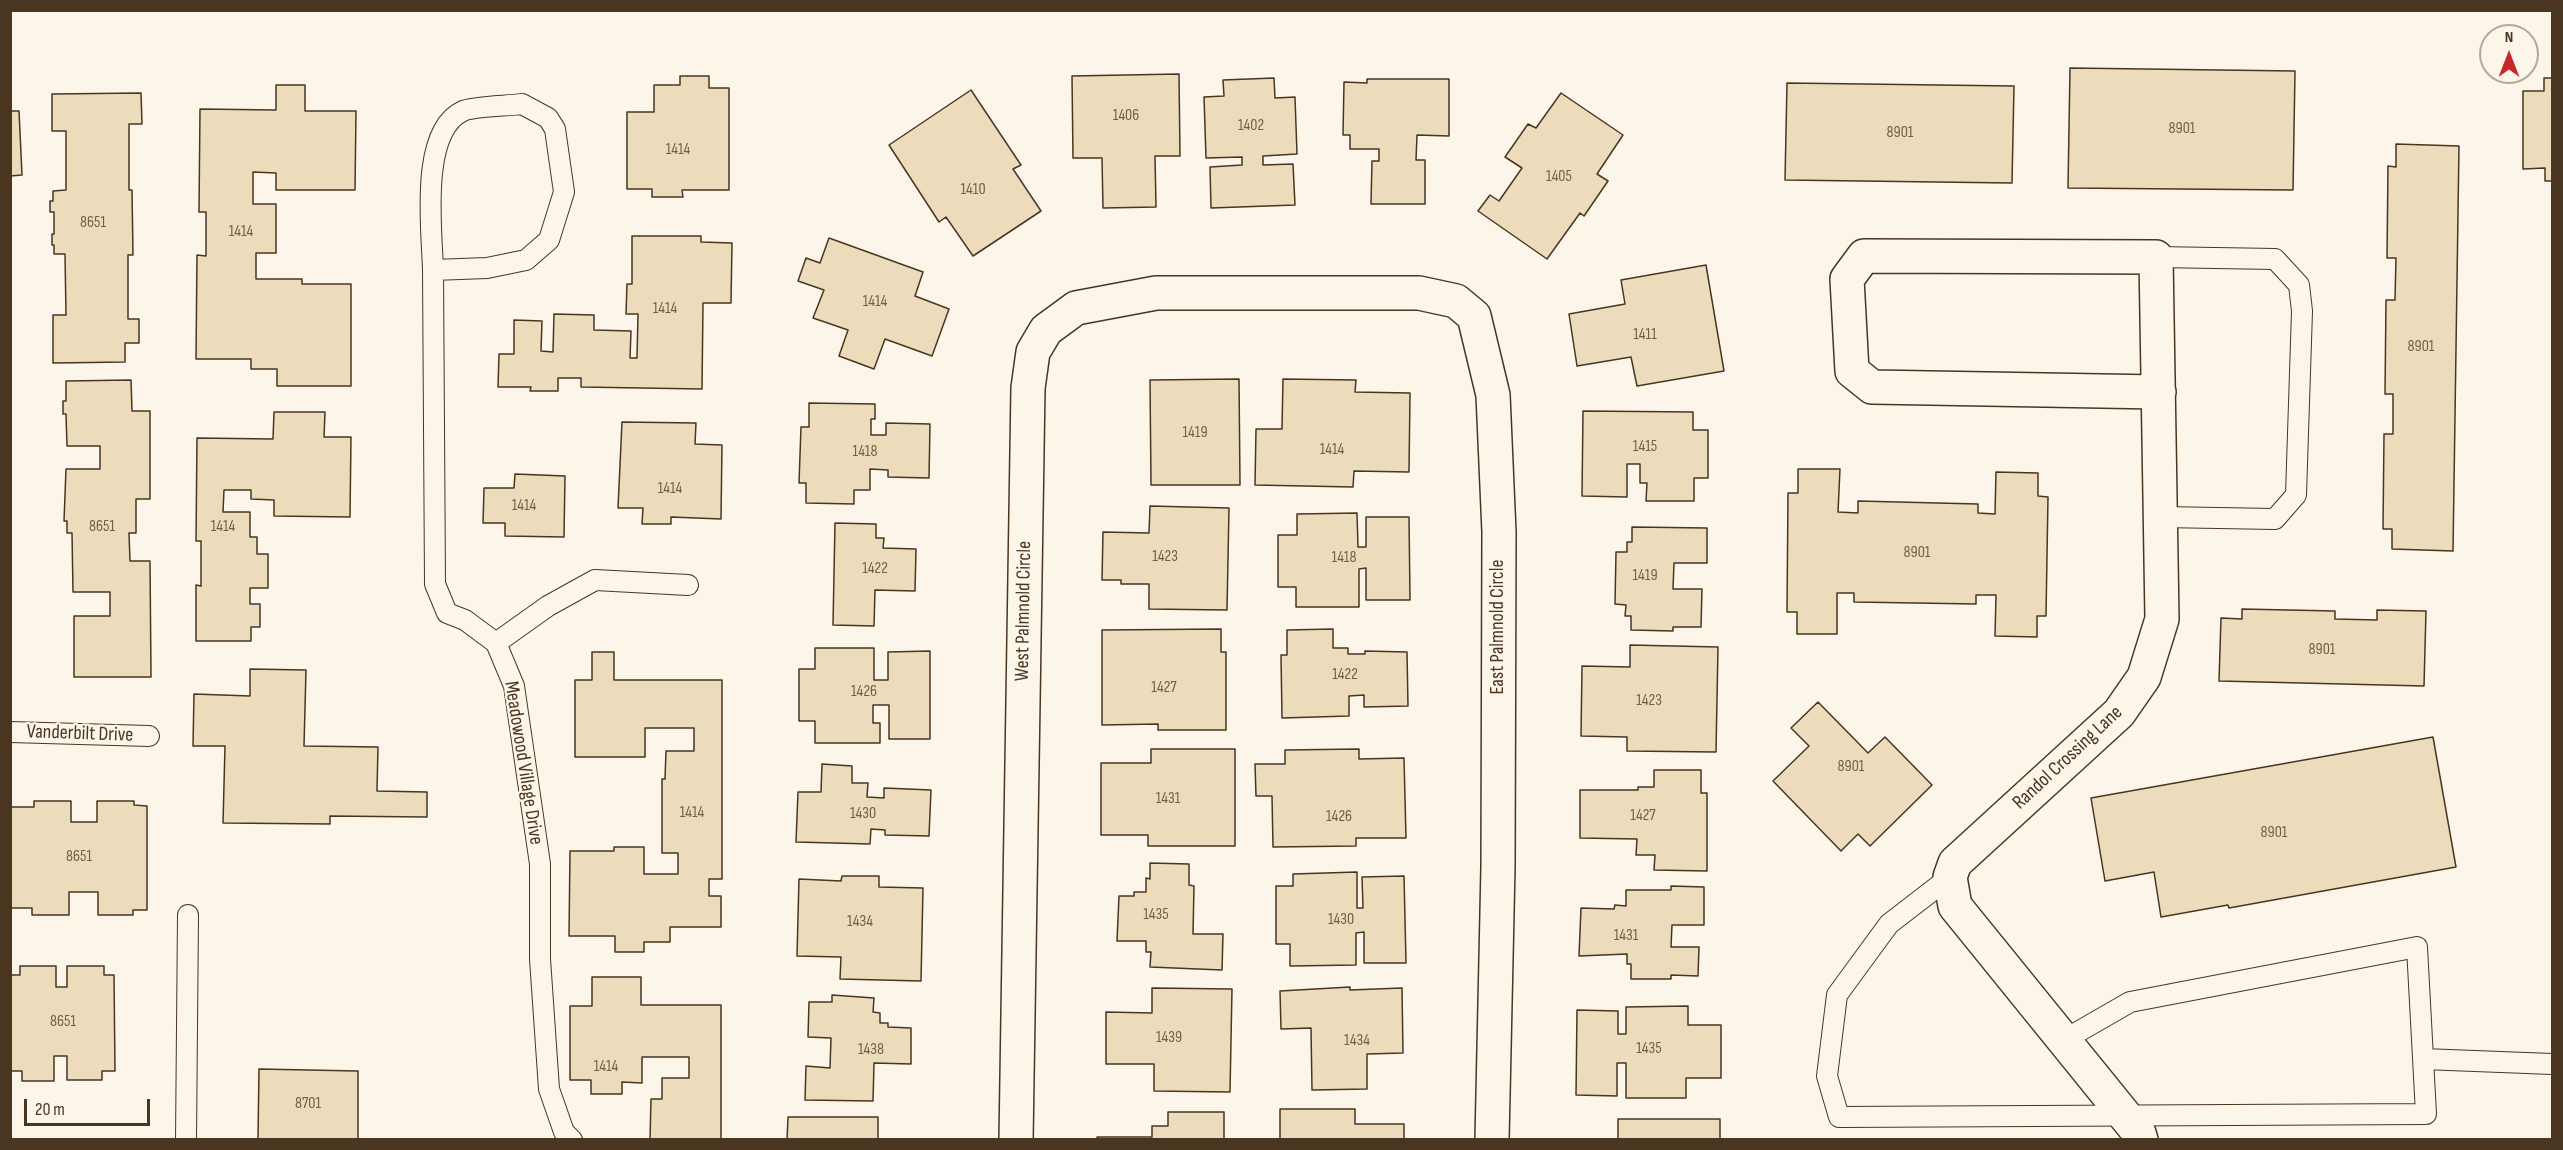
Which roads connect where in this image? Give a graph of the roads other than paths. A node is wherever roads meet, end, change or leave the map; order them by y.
1 (2157, 257) junction
2 (433, 270) junction
3 (1281, 293) joint
4 (2159, 392) junction
5 (2161, 517) junction
6 (688, 585) dead end
7 (496, 643) junction
8 (10, 732) edge
9 (149, 736) dead end
10 (1950, 877) junction
11 (188, 915) dead end
12 (2064, 1040) junction
13 (2423, 1059) junction
14 (2553, 1064) edge
15 (2133, 1127) edge
16 (186, 1140) edge
17 (572, 1140) edge
18 (1016, 1140) edge
19 (1492, 1140) edge

1 - 4 street, Randol Crossing Lane
1 - 4 street
1 - 5 lane
2 - 2 lane
2 - 7 lane
3 - 18 street, West Palmnold Circle
3 - 19 street, East Palmnold Circle
4 - 5 street, Randol Crossing Lane
5 - 10 street, Randol Crossing Lane
6 - 7 lane
7 - 17 lane, Meadowood Village Drive
8 - 9 lane, Vanderbilt Drive
10 - 12 street
10 - 15 lane
11 - 16 lane
12 - 13 lane
12 - 15 street
13 - 14 lane
13 - 15 lane

